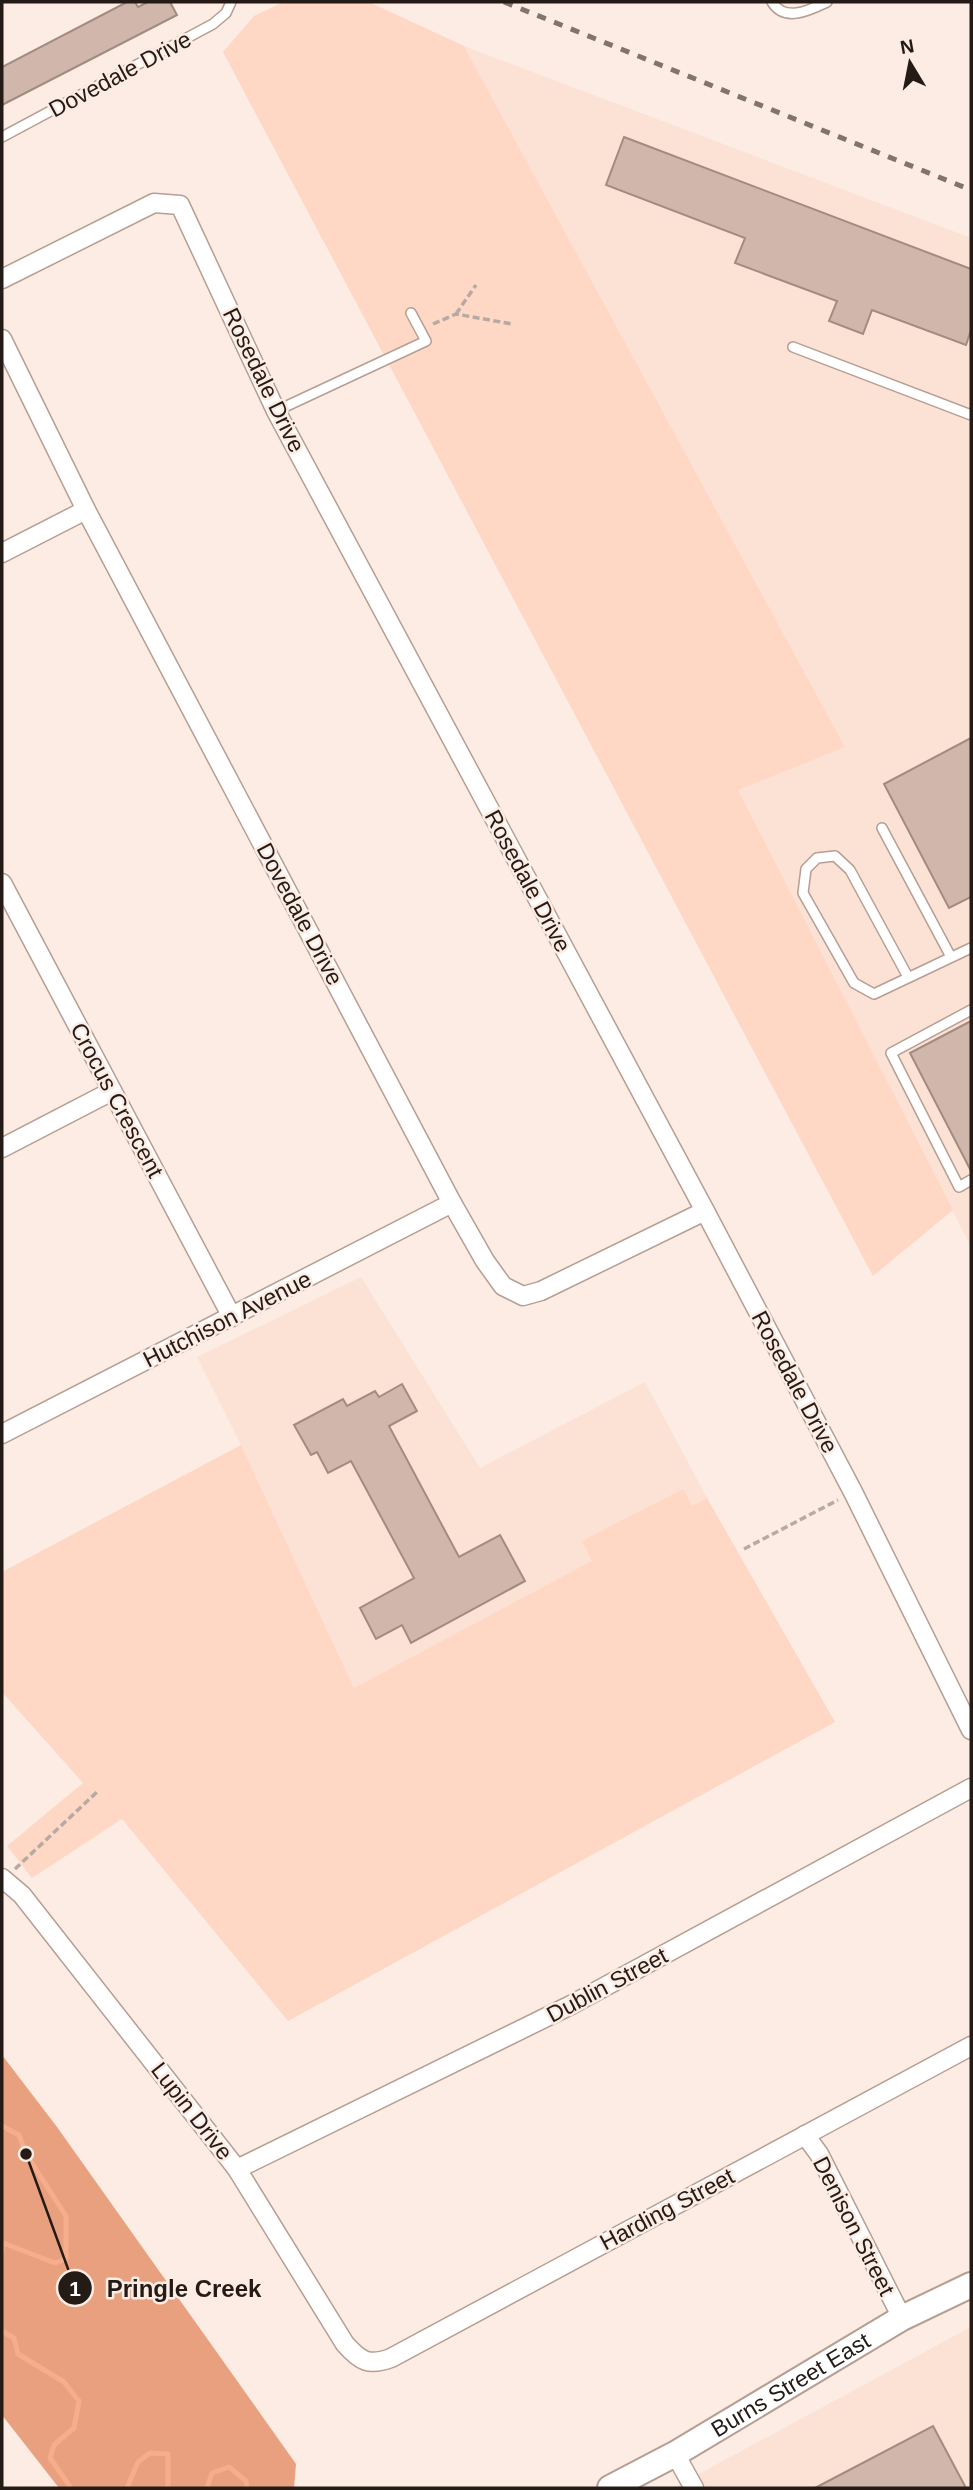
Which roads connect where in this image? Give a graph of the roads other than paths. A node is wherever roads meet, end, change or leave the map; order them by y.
1 (230, 2) edge
2 (772, 2) edge
3 (800, 2) edge
4 (827, 2) edge
5 (792, 12) junction
6 (2, 137) edge
7 (2, 279) edge
8 (411, 313) dead end
9 (2, 339) edge
10 (793, 347) dead end
11 (276, 411) junction
12 (971, 415) edge
13 (86, 510) junction
14 (2, 553) edge
15 (882, 828) dead end
16 (2, 883) edge
17 (971, 948) edge
18 (951, 957) junction
19 (908, 977) junction
20 (971, 1010) edge
21 (112, 1091) junction
22 (2, 1148) edge
23 (971, 1180) edge
24 (453, 1203) junction
25 (705, 1211) junction
26 (232, 1317) junction
27 (2, 1434) edge
28 (971, 1730) edge
29 (971, 1788) edge
30 (3, 1879) edge
31 (971, 2046) edge
32 (805, 2135) junction
33 (237, 2169) junction
34 (971, 2285) edge
35 (902, 2318) junction
36 (362, 2359) joint
37 (675, 2454) junction
38 (610, 2488) edge
39 (694, 2488) edge

1 - 6 lane, Dovedale Drive
2 - 5 lane
3 - 5 lane
4 - 5 lane
7 - 11 street, Rosedale Drive
8 - 11 lane
9 - 13 street, Dovedale Drive
10 - 12 lane
11 - 25 street, Rosedale Drive
13 - 14 street
13 - 24 street, Dovedale Drive
15 - 18 lane
16 - 21 street, Crocus Crescent
17 - 18 lane
18 - 19 lane
19 - 19 lane
20 - 23 lane
21 - 22 street
21 - 26 street, Crocus Crescent
24 - 25 street, Dovedale Drive
24 - 26 street, Hutchison Avenue
25 - 28 street, Rosedale Drive
26 - 27 street, Hutchison Avenue
29 - 33 street, Dublin Street
30 - 33 street, Lupin Drive
31 - 32 street, Harding Street
32 - 35 street, Denison Street
32 - 36 street, Harding Street
33 - 36 street, Lupin Drive
34 - 35 street, Burns Street East
35 - 37 street, Burns Street East
37 - 38 street, Burns Street East
37 - 39 street

